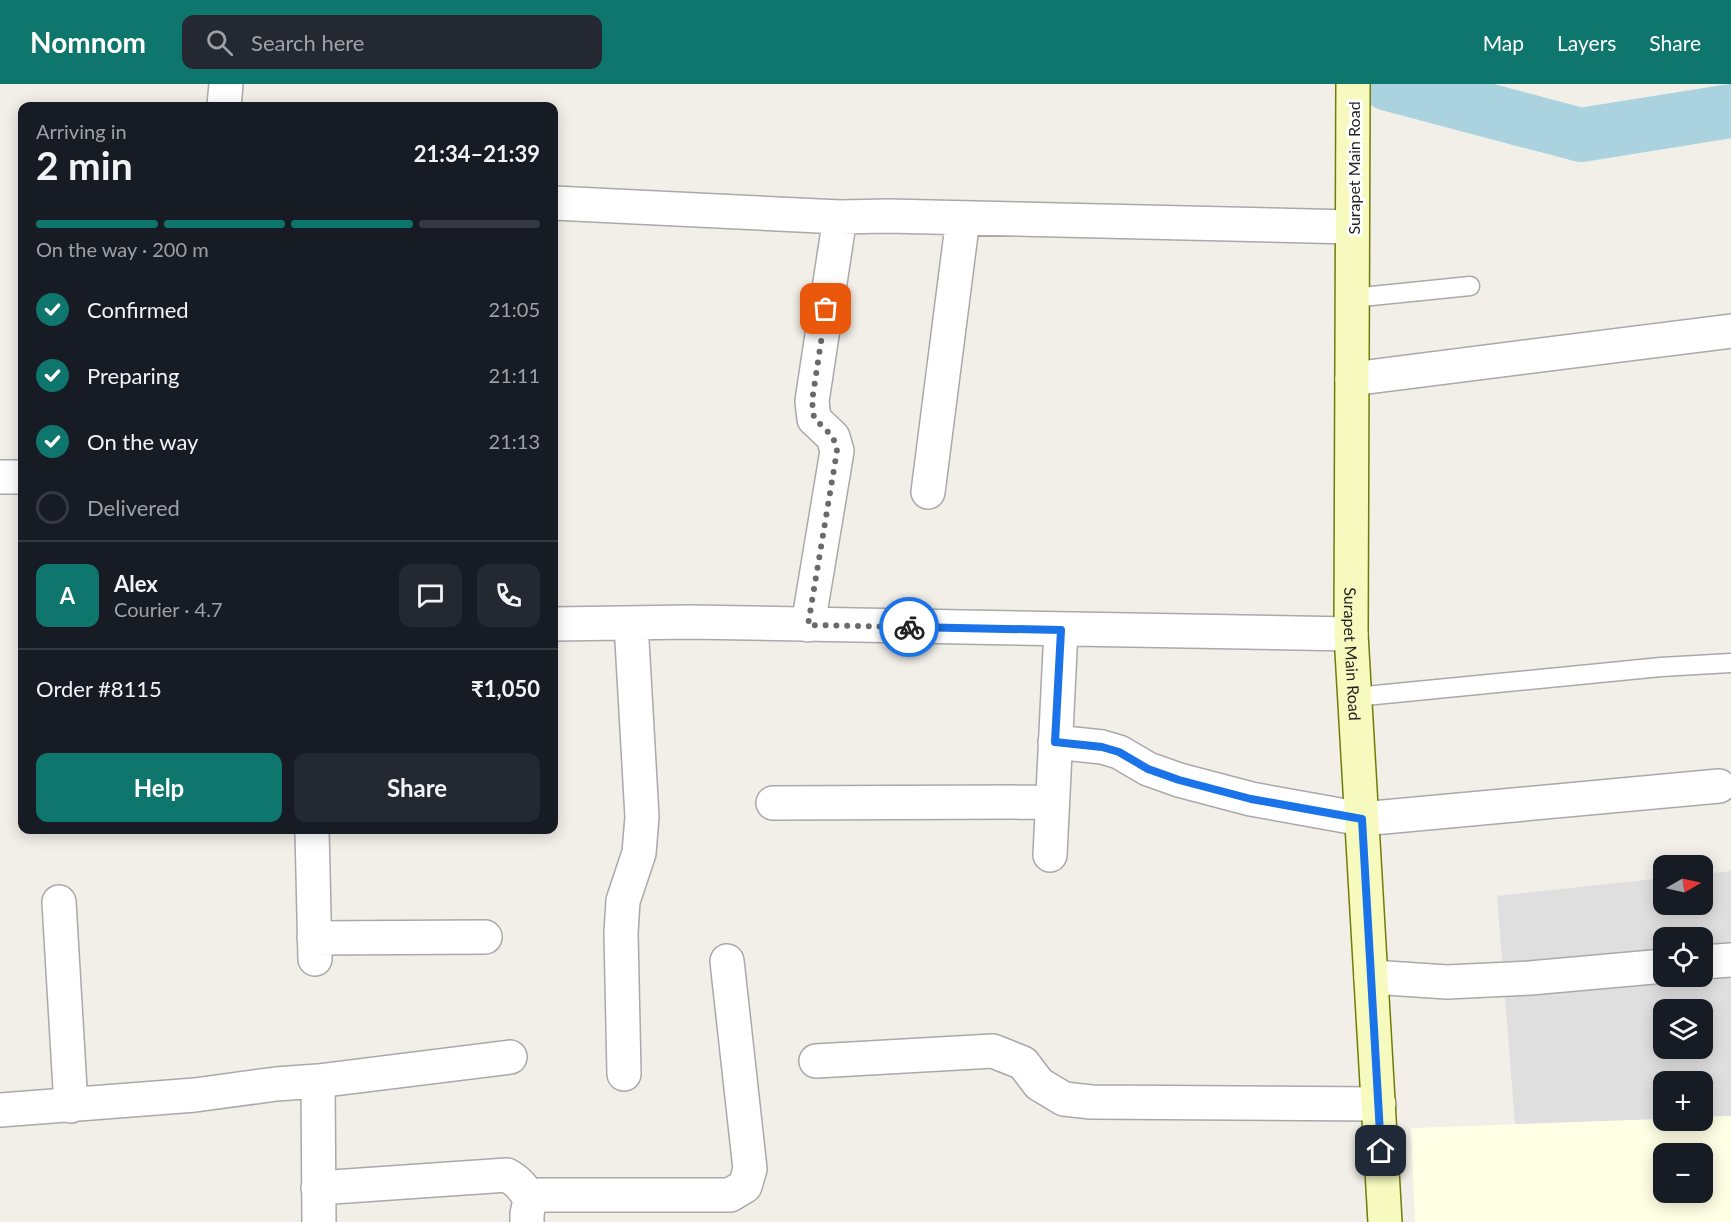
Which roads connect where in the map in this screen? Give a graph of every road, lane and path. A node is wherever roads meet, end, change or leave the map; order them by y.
1 (226, 84) edge
2 (1353, 92) edge
3 (224, 102) edge
4 (558, 202) edge
5 (840, 217) junction
6 (963, 218) junction
7 (1352, 227) junction
8 (1470, 286) dead end
9 (1352, 298) junction
10 (1731, 331) edge
11 (1352, 379) junction
12 (0, 477) edge
13 (18, 477) edge
14 (928, 492) dead end
15 (631, 623) junction
16 (558, 624) edge
17 (808, 625) junction
18 (1061, 630) junction
19 (1351, 634) junction
20 (1731, 663) edge
21 (1355, 697) junction
22 (1055, 742) junction
23 (1719, 786) dead end
24 (773, 802) dead end
25 (1053, 802) junction
26 (1362, 819) junction
27 (312, 834) edge
28 (1050, 855) dead end
29 (59, 902) dead end
30 (485, 937) dead end
31 (1731, 960) edge
32 (727, 961) dead end
33 (1713, 961) edge
34 (1653, 967) edge
35 (1371, 977) junction
36 (510, 1057) dead end
37 (816, 1061) dead end
38 (624, 1074) dead end
39 (318, 1081) junction
40 (1379, 1104) junction
41 (71, 1106) junction
42 (0, 1110) edge
43 (318, 1188) junction
44 (529, 1211) edge
45 (319, 1222) edge
46 (1385, 1222) edge

1 - 3 street
2 - 7 main road, Surapet Main Road
4 - 5 street
5 - 6 street
5 - 17 street
6 - 7 street
6 - 14 street
7 - 9 main road, Surapet Main Road
8 - 9 lane
9 - 11 main road, Surapet Main Road
10 - 11 street
11 - 19 main road, Surapet Main Road
12 - 13 street
15 - 16 street
15 - 17 street
15 - 38 street
17 - 18 street
18 - 19 street
18 - 22 street
19 - 21 main road, Surapet Main Road
20 - 21 lane
21 - 26 main road, Surapet Main Road
22 - 25 street
22 - 26 street
23 - 26 street
24 - 25 street
25 - 28 street
26 - 35 main road, Surapet Main Road
27 - 30 street
29 - 41 street
31 - 33 street
32 - 44 street
34 - 35 street
35 - 40 main road, Surapet Main Road
36 - 39 street
37 - 40 street
39 - 41 street
39 - 43 street
40 - 46 main road, Surapet Main Road
41 - 42 street
43 - 44 street
43 - 45 street

